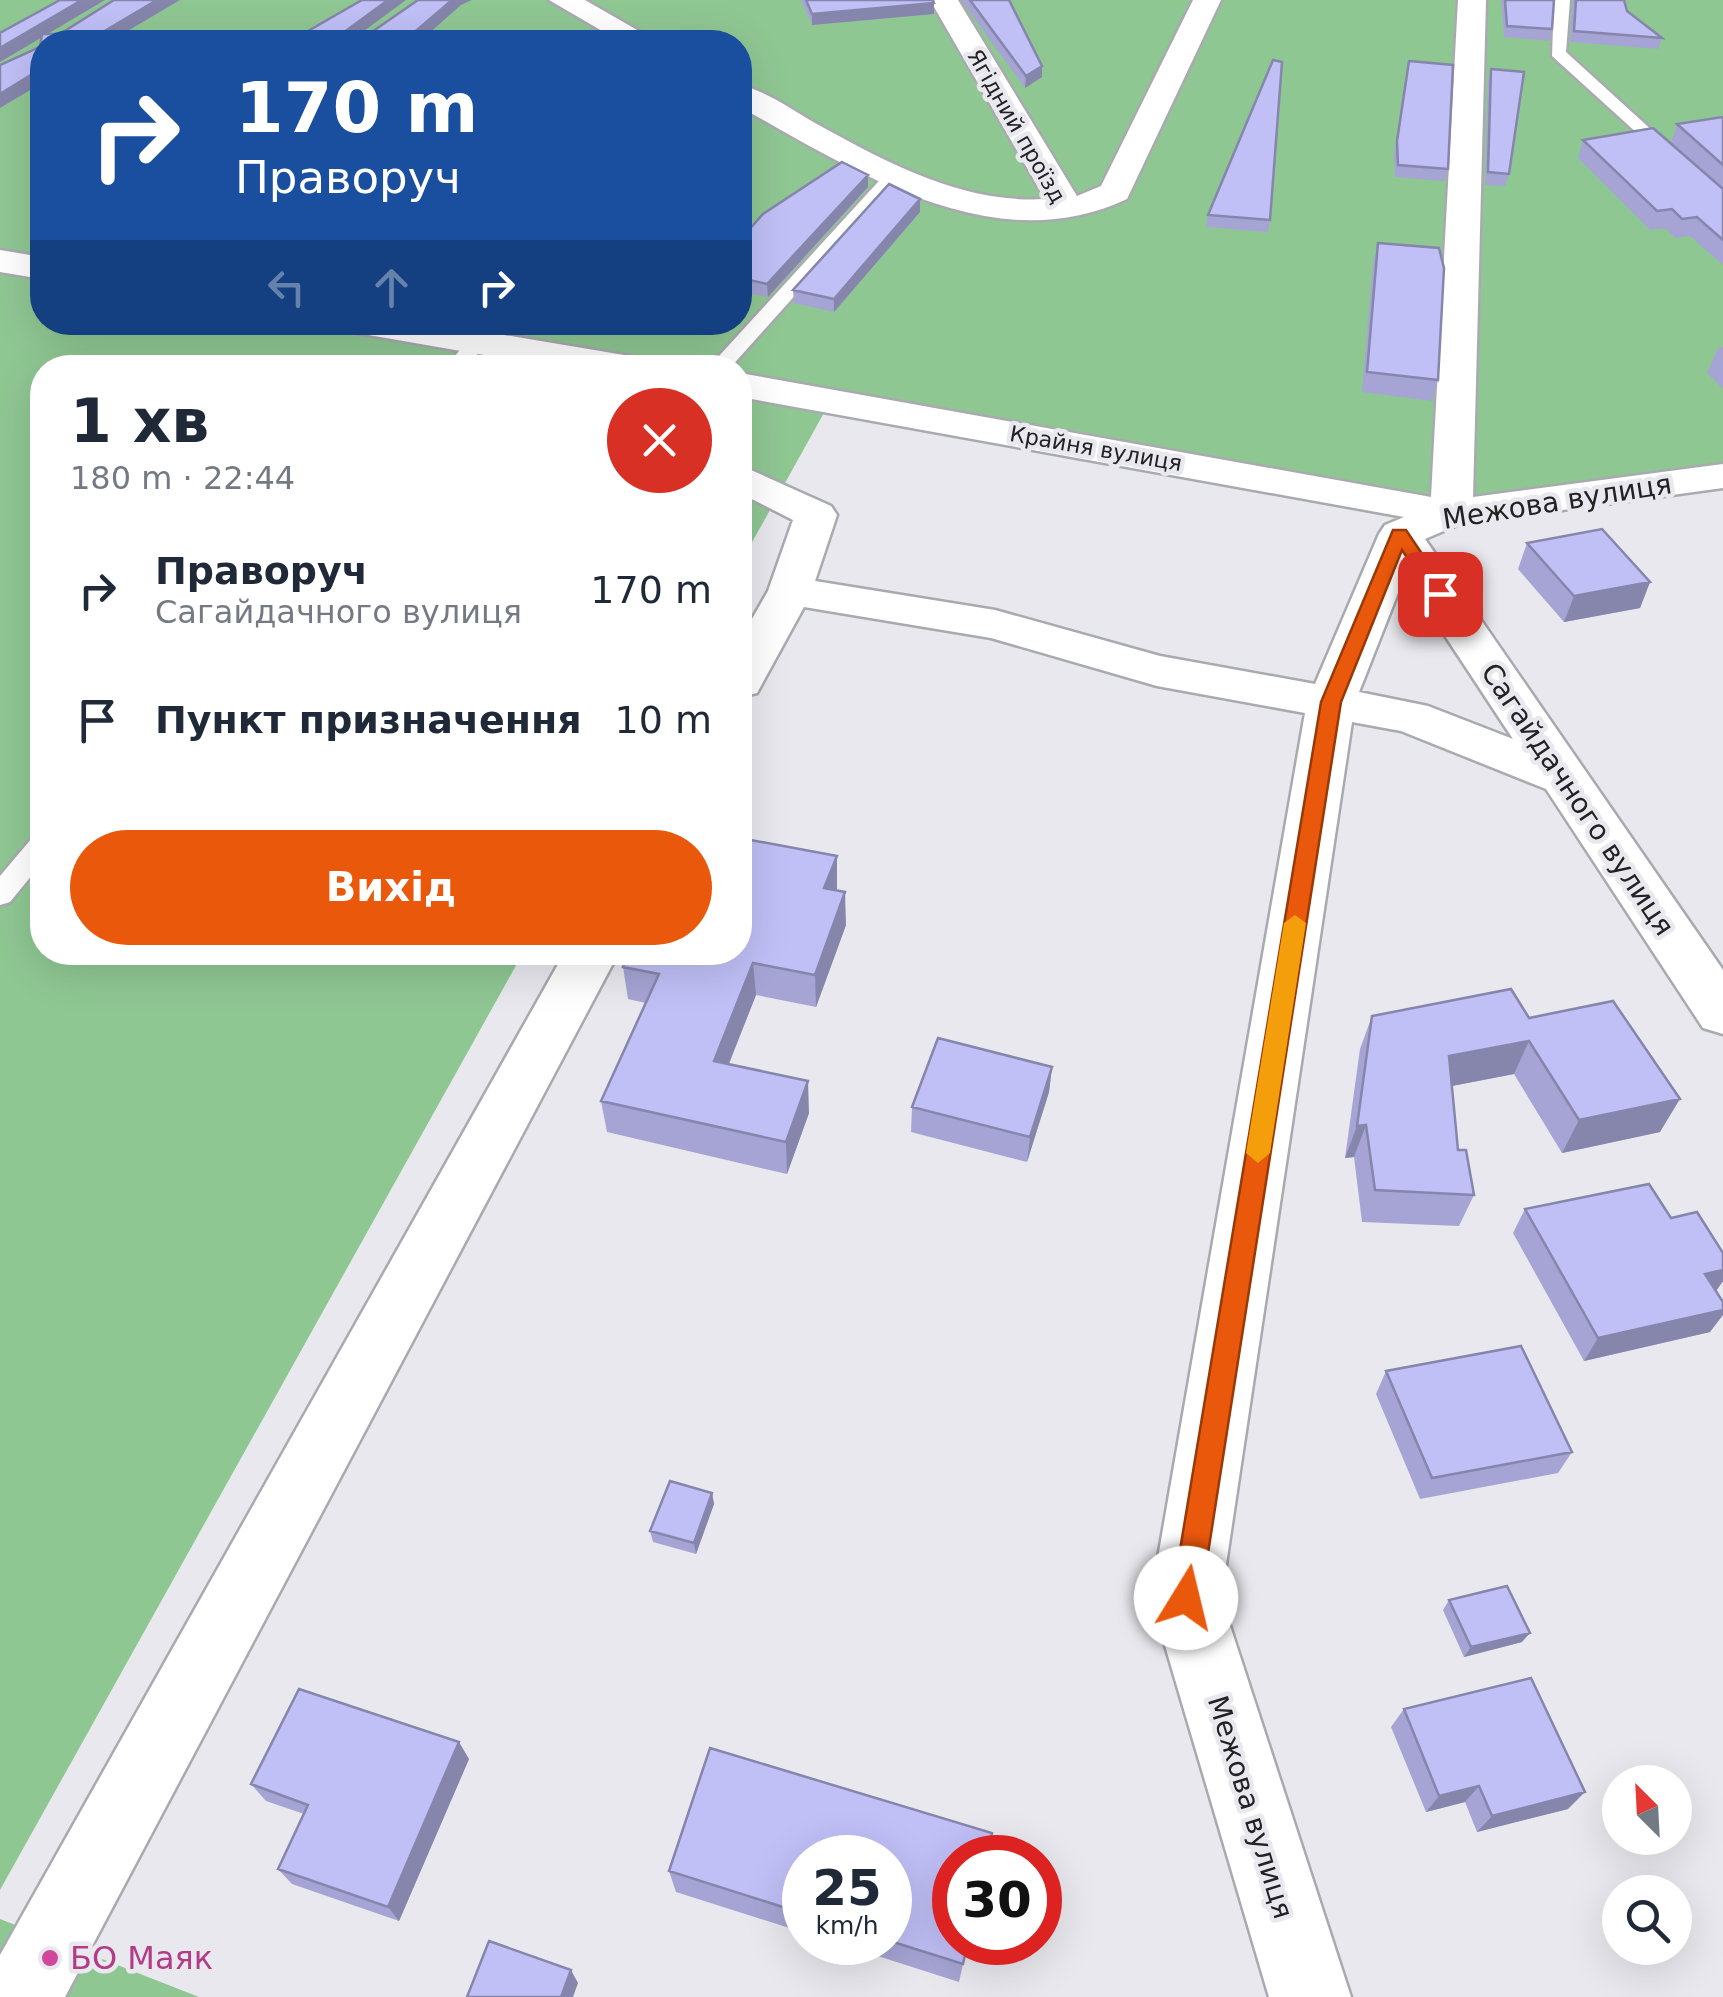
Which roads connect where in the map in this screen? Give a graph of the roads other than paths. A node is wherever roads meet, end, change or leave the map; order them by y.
1 (564, 0) edge
2 (944, 0) edge
3 (1207, 0) edge
4 (1472, 0) edge
5 (1562, 0) edge
6 (620, 30) edge
7 (752, 100) edge
8 (894, 175) junction
9 (1723, 205) edge
10 (1067, 208) junction
11 (0, 261) edge
12 (30, 265) edge
13 (752, 331) edge
14 (403, 335) edge
15 (748, 335) edge
16 (465, 355) edge
17 (730, 355) edge
18 (752, 387) edge
19 (1723, 476) edge
20 (752, 482) edge
21 (1425, 523) junction
22 (790, 591) junction
23 (752, 660) edge
24 (1331, 702) junction
25 (1561, 776) junction
26 (30, 859) edge
27 (0, 894) edge
28 (585, 965) edge
29 (1723, 1013) edge
30 (21, 1997) edge
31 (1310, 1997) edge

1 - 6 street
2 - 10 street, Ягідний проїзд
3 - 10 street
4 - 21 street
5 - 9 lane
7 - 8 street, Ягідний проїзд
8 - 10 street, Ягідний проїзд
8 - 13 lane
11 - 12 street
14 - 16 street
15 - 17 lane
18 - 21 street, Крайня вулиця
19 - 21 street, Межова вулиця
20 - 22 street
21 - 24 street, Межова вулиця
21 - 25 street, Сагайдачного вулиця
22 - 23 street
22 - 24 street
24 - 25 street
24 - 31 street, Межова вулиця
25 - 29 street, Сагайдачного вулиця
26 - 27 lane
28 - 30 street

